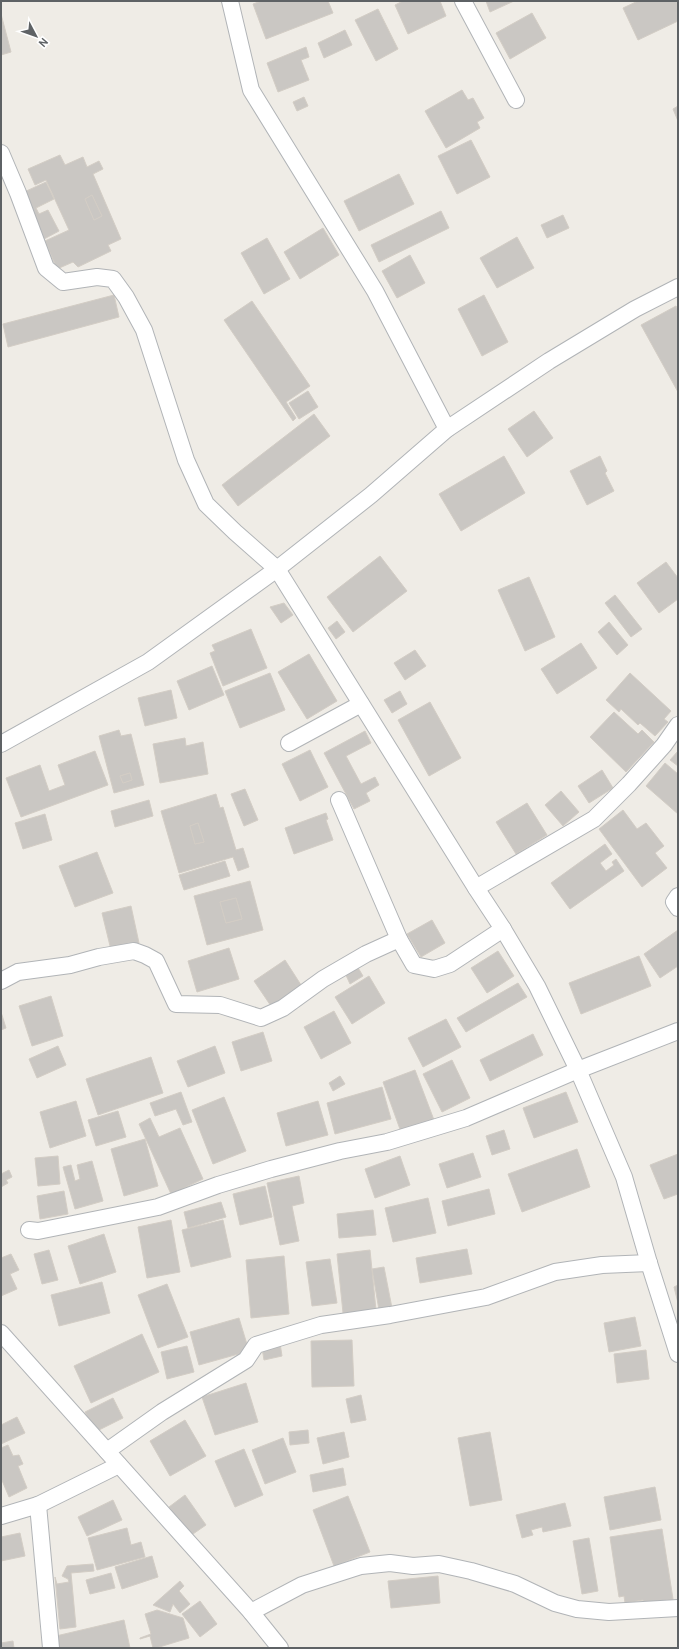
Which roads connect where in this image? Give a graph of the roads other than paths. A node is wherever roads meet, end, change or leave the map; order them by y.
1 (230, 1) edge
2 (463, 1) edge
3 (516, 100) dead end
4 (1, 153) edge
5 (678, 287) edge
6 (447, 429) junction
7 (277, 569) junction
8 (361, 704) junction
9 (678, 725) edge
10 (290, 743) dead end
11 (1, 744) edge
12 (339, 800) dead end
13 (476, 888) junction
14 (678, 896) edge
15 (678, 908) edge
16 (503, 929) junction
17 (399, 939) junction
18 (1, 981) edge
19 (678, 1031) edge
20 (578, 1070) junction
21 (30, 1230) dead end
22 (649, 1263) junction
23 (1, 1333) edge
24 (678, 1354) edge
25 (107, 1451) junction
26 (119, 1465) junction
27 (38, 1505) junction
28 (1, 1516) edge
29 (678, 1608) edge
30 (251, 1612) junction
31 (51, 1648) edge
32 (280, 1648) edge

1 - 6 street
2 - 3 street
4 - 7 street
5 - 6 street
6 - 7 street
7 - 8 street
7 - 11 street
8 - 10 street
8 - 13 street
9 - 13 street
12 - 17 street
13 - 16 street
14 - 15 street
16 - 17 street
16 - 20 street
17 - 18 street
19 - 20 street
20 - 21 street
20 - 22 street
22 - 24 street
22 - 25 street
23 - 25 street
25 - 26 street
26 - 27 street
26 - 30 street
27 - 28 street
27 - 31 street
29 - 30 street
30 - 32 street

